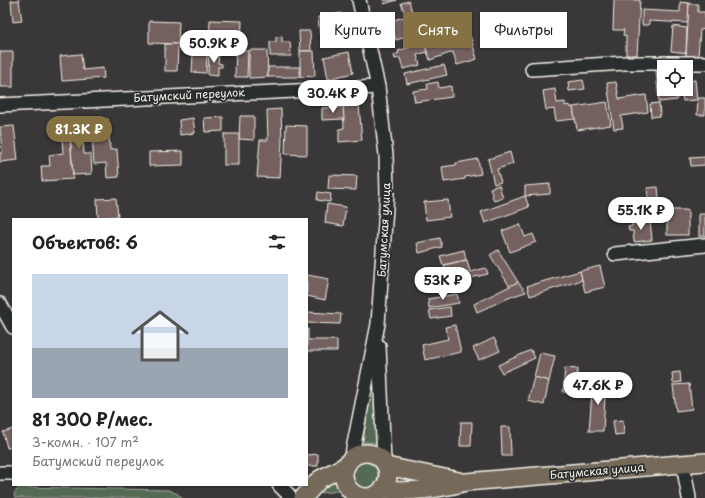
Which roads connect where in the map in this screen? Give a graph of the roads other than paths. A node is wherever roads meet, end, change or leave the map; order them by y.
1 (359, 0) edge
2 (705, 63) edge
3 (532, 69) dead end
4 (378, 86) junction
5 (0, 105) edge
6 (705, 245) edge
7 (615, 254) dead end
8 (0, 304) edge
9 (378, 324) junction
10 (12, 325) edge
11 (349, 462) junction
12 (705, 462) edge
13 (385, 464) junction
14 (683, 464) junction
15 (0, 473) edge
16 (12, 473) edge
17 (466, 482) junction
18 (280, 486) edge
19 (382, 490) junction
20 (351, 496) edge
21 (290, 498) edge
22 (303, 498) edge
23 (689, 498) edge

1 - 4 street, Батумская улица
2 - 3 street
4 - 5 street, Батумский переулок
4 - 9 street, Батумская улица
6 - 7 street
8 - 10 street
9 - 11 street, Батумская улица
9 - 13 street
11 - 13 main road
11 - 20 main road
11 - 22 main road
12 - 14 main road, Батумская улица
13 - 17 main road
13 - 19 main road
14 - 17 main road, Батумская улица
14 - 23 street
15 - 16 street
17 - 19 main road
18 - 21 street
19 - 20 main road

